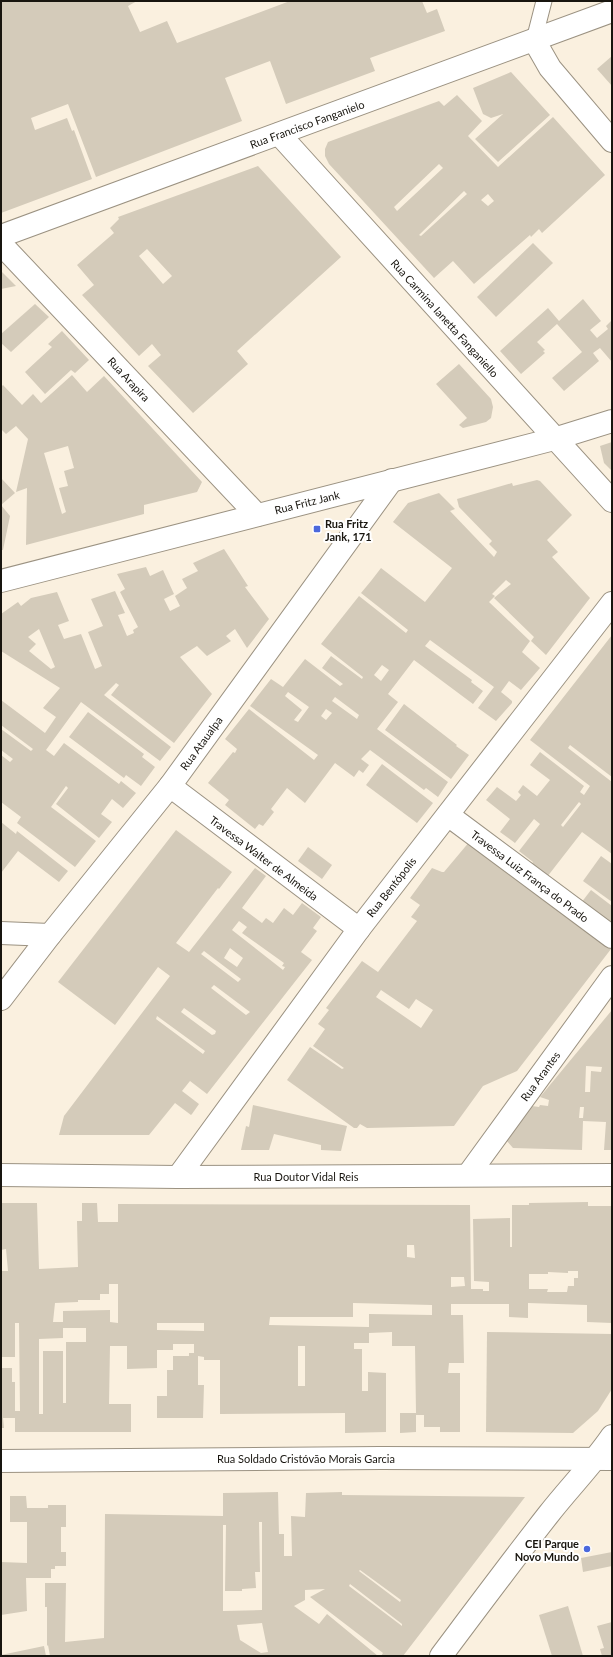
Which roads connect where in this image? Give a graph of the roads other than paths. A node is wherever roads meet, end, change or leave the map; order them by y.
1 (544, 1) edge
2 (612, 11) edge
3 (534, 40) junction
4 (279, 134) junction
5 (612, 141) edge
6 (1, 236) edge
7 (1, 244) edge
8 (612, 421) edge
9 (554, 438) junction
10 (392, 480) junction
11 (612, 501) edge
12 (257, 515) junction
13 (1, 581) edge
14 (612, 603) edge
15 (170, 786) junction
16 (448, 815) junction
17 (359, 929) junction
18 (1, 933) edge
19 (50, 935) junction
20 (612, 937) edge
21 (612, 977) edge
22 (1, 999) edge
23 (1, 1175) edge
24 (468, 1175) junction
25 (612, 1175) edge
26 (178, 1177) junction
27 (612, 1436) edge
28 (604, 1459) edge
29 (1, 1461) edge
30 (442, 1656) edge

1 - 3 lane
2 - 3 street, Rua Francisco Fanganielo
3 - 4 street, Rua Francisco Fanganielo
3 - 5 street
4 - 6 street, Rua Francisco Fanganielo
4 - 9 street, Rua Carmina Ianetta Fanganiello
7 - 12 street, Rua Arapira
8 - 9 street, Rua Fritz Jank
9 - 10 street, Rua Fritz Jank
9 - 11 street, Rua Carmina Ianetta Fanganiello
10 - 12 street, Rua Fritz Jank
10 - 15 street, Rua Ataualpa
12 - 13 street, Rua Fritz Jank
14 - 16 street, Rua Bentópolis
15 - 17 street, Travessa Walter de Almeida
15 - 19 street, Rua Ataualpa
16 - 17 street, Rua Bentópolis
16 - 20 street, Travessa Luiz França do Prado
17 - 26 street, Rua Bentópolis
18 - 19 street
19 - 22 street, Rua Ataualpa
21 - 24 street, Rua Arantes
23 - 26 street, Rua Doutor Vidal Reis
24 - 25 street, Rua Doutor Vidal Reis
24 - 26 street, Rua Doutor Vidal Reis
27 - 28 street
28 - 29 street, Rua Soldado Cristóvão Morais Garcia
28 - 30 street

